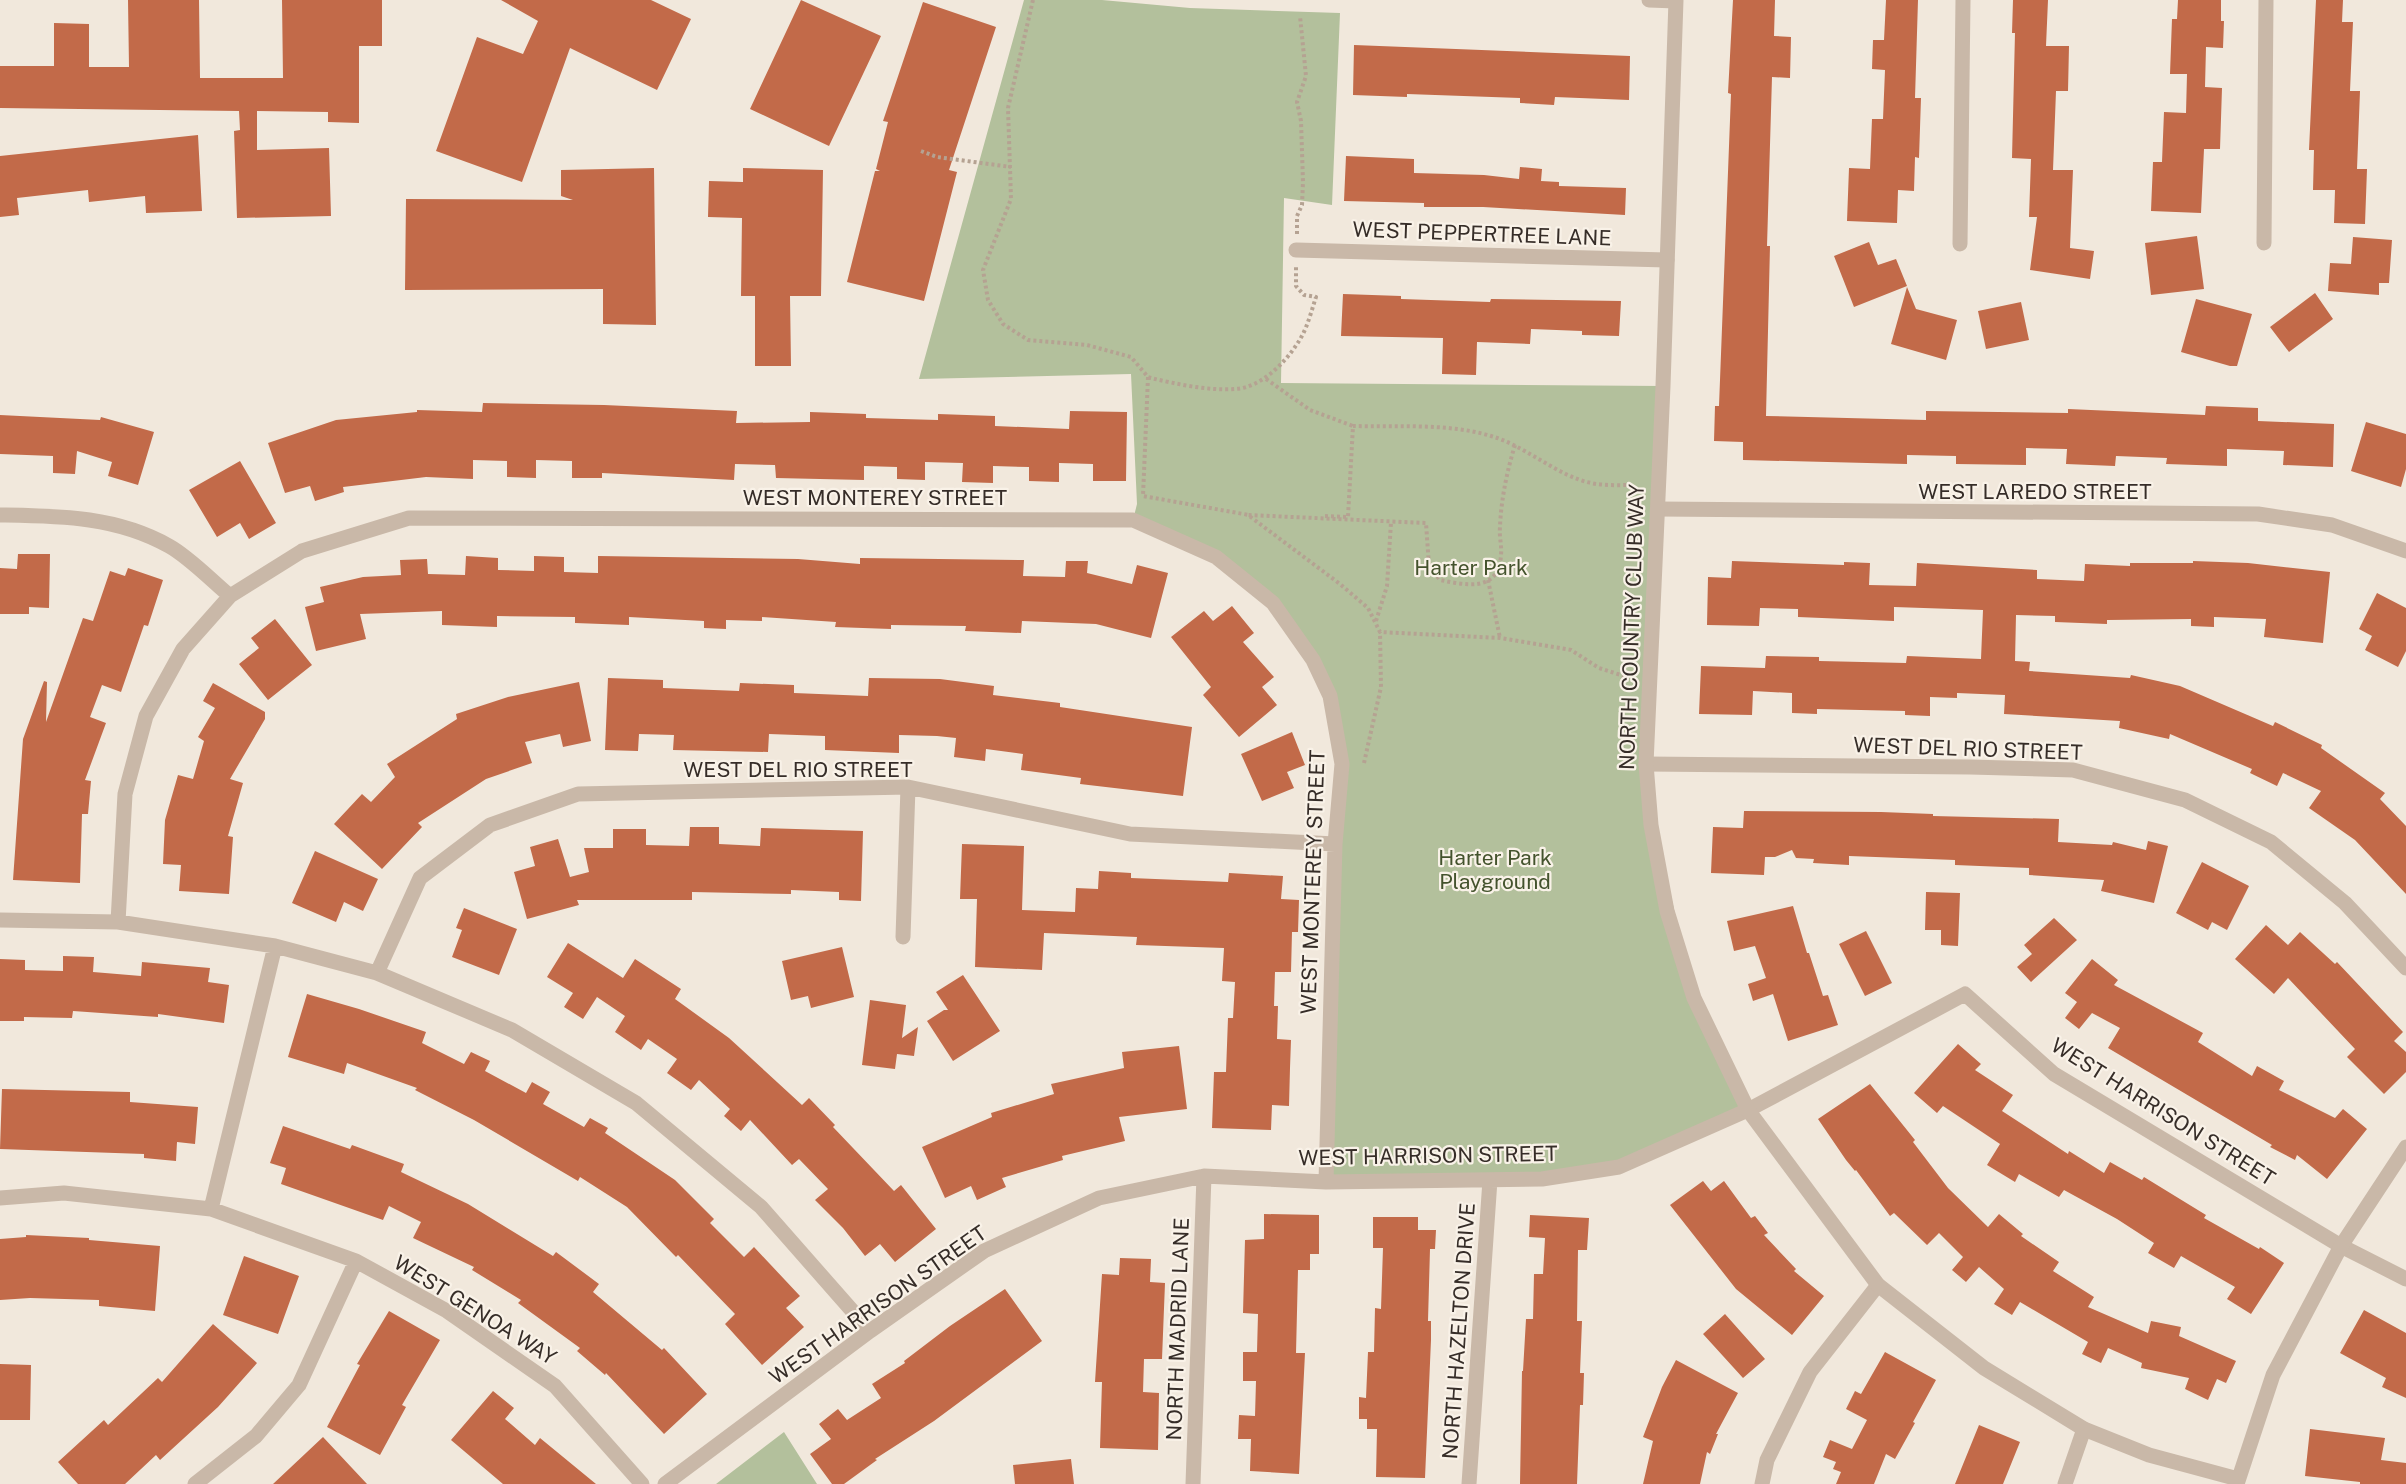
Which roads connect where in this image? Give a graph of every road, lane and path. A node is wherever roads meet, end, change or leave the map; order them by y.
1 (1033, 0) edge
2 (1649, 0) edge
3 (1676, 0) edge
4 (1963, 0) edge
5 (2266, 0) edge
6 (1300, 16) dead end
7 (921, 151) dead end
8 (1011, 167) junction
9 (2264, 243) dead end
10 (1960, 244) dead end
11 (1296, 250) junction
12 (1667, 260) junction
13 (1148, 377) junction
14 (1266, 379) junction
15 (1353, 426) junction
16 (1515, 445) junction
17 (1633, 485) dead end
18 (1658, 509) junction
19 (0, 515) edge
20 (1248, 515) junction
21 (1391, 522) junction
22 (2406, 551) edge
23 (1488, 580) junction
24 (230, 596) junction
25 (1375, 622) junction
26 (1380, 632) junction
27 (1500, 638) junction
28 (1624, 676) dead end
29 (1364, 763) dead end
30 (1646, 764) junction
31 (908, 787) junction
32 (1335, 844) junction
33 (0, 920) edge
34 (118, 922) junction
35 (903, 937) dead end
36 (275, 946) junction
37 (2406, 968) edge
38 (377, 973) junction
39 (1748, 1110) junction
40 (2406, 1147) edge
41 (1204, 1176) junction
42 (1490, 1180) junction
43 (1326, 1182) junction
44 (0, 1198) edge
45 (211, 1209) junction
46 (2341, 1246) junction
47 (357, 1261) junction
48 (2406, 1279) edge
49 (1878, 1285) junction
50 (870, 1331) junction
51 (2084, 1429) junction
52 (2237, 1481) edge
53 (195, 1484) edge
54 (642, 1484) edge
55 (665, 1484) edge
56 (1193, 1484) edge
57 (1469, 1484) edge
58 (1762, 1484) edge
59 (2065, 1484) edge

1 - 8 path
2 - 3 street
3 - 12 street, NORTH COUNTRY CLUB WAY
4 - 10 street
5 - 9 street
6 - 11 path
7 - 8 path
8 - 13 path
11 - 12 street, WEST PEPPERTREE LANE
11 - 14 path
12 - 18 street, NORTH COUNTRY CLUB WAY
13 - 14 path
13 - 20 path
14 - 15 path
15 - 16 path
15 - 20 path
16 - 17 path
16 - 23 path
18 - 22 street, WEST LAREDO STREET
18 - 30 street, NORTH COUNTRY CLUB WAY
19 - 24 street
20 - 21 path
20 - 25 path
21 - 23 path
21 - 25 path
23 - 27 path
24 - 32 street, WEST MONTEREY STREET
24 - 34 street, WEST MONTEREY STREET
25 - 26 path
26 - 27 path
26 - 29 path
27 - 28 path
30 - 37 street, WEST DEL RIO STREET
30 - 39 street, NORTH COUNTRY CLUB WAY
31 - 32 street, WEST DEL RIO STREET
31 - 35 street
31 - 38 street, WEST DEL RIO STREET
32 - 43 street, WEST MONTEREY STREET
33 - 34 street
34 - 36 street
36 - 38 street
36 - 45 street
38 - 50 street
39 - 42 street, WEST HARRISON STREET
39 - 46 street, WEST HARRISON STREET
39 - 49 street, NORTH COUNTRY CLUB WAY
40 - 46 street
41 - 43 street, WEST HARRISON STREET
41 - 50 street, WEST HARRISON STREET
41 - 56 street, NORTH MADRID LANE
42 - 43 street, WEST HARRISON STREET
42 - 57 street, NORTH HAZELTON DRIVE
44 - 45 street, WEST GENOA WAY
45 - 47 street, WEST GENOA WAY
46 - 48 street, WEST HARRISON STREET
46 - 52 street
47 - 53 street
47 - 54 street, WEST GENOA WAY
49 - 51 street, NORTH COUNTRY CLUB WAY
49 - 58 street
50 - 55 street, WEST HARRISON STREET
51 - 52 street, NORTH COUNTRY CLUB WAY
51 - 59 street

